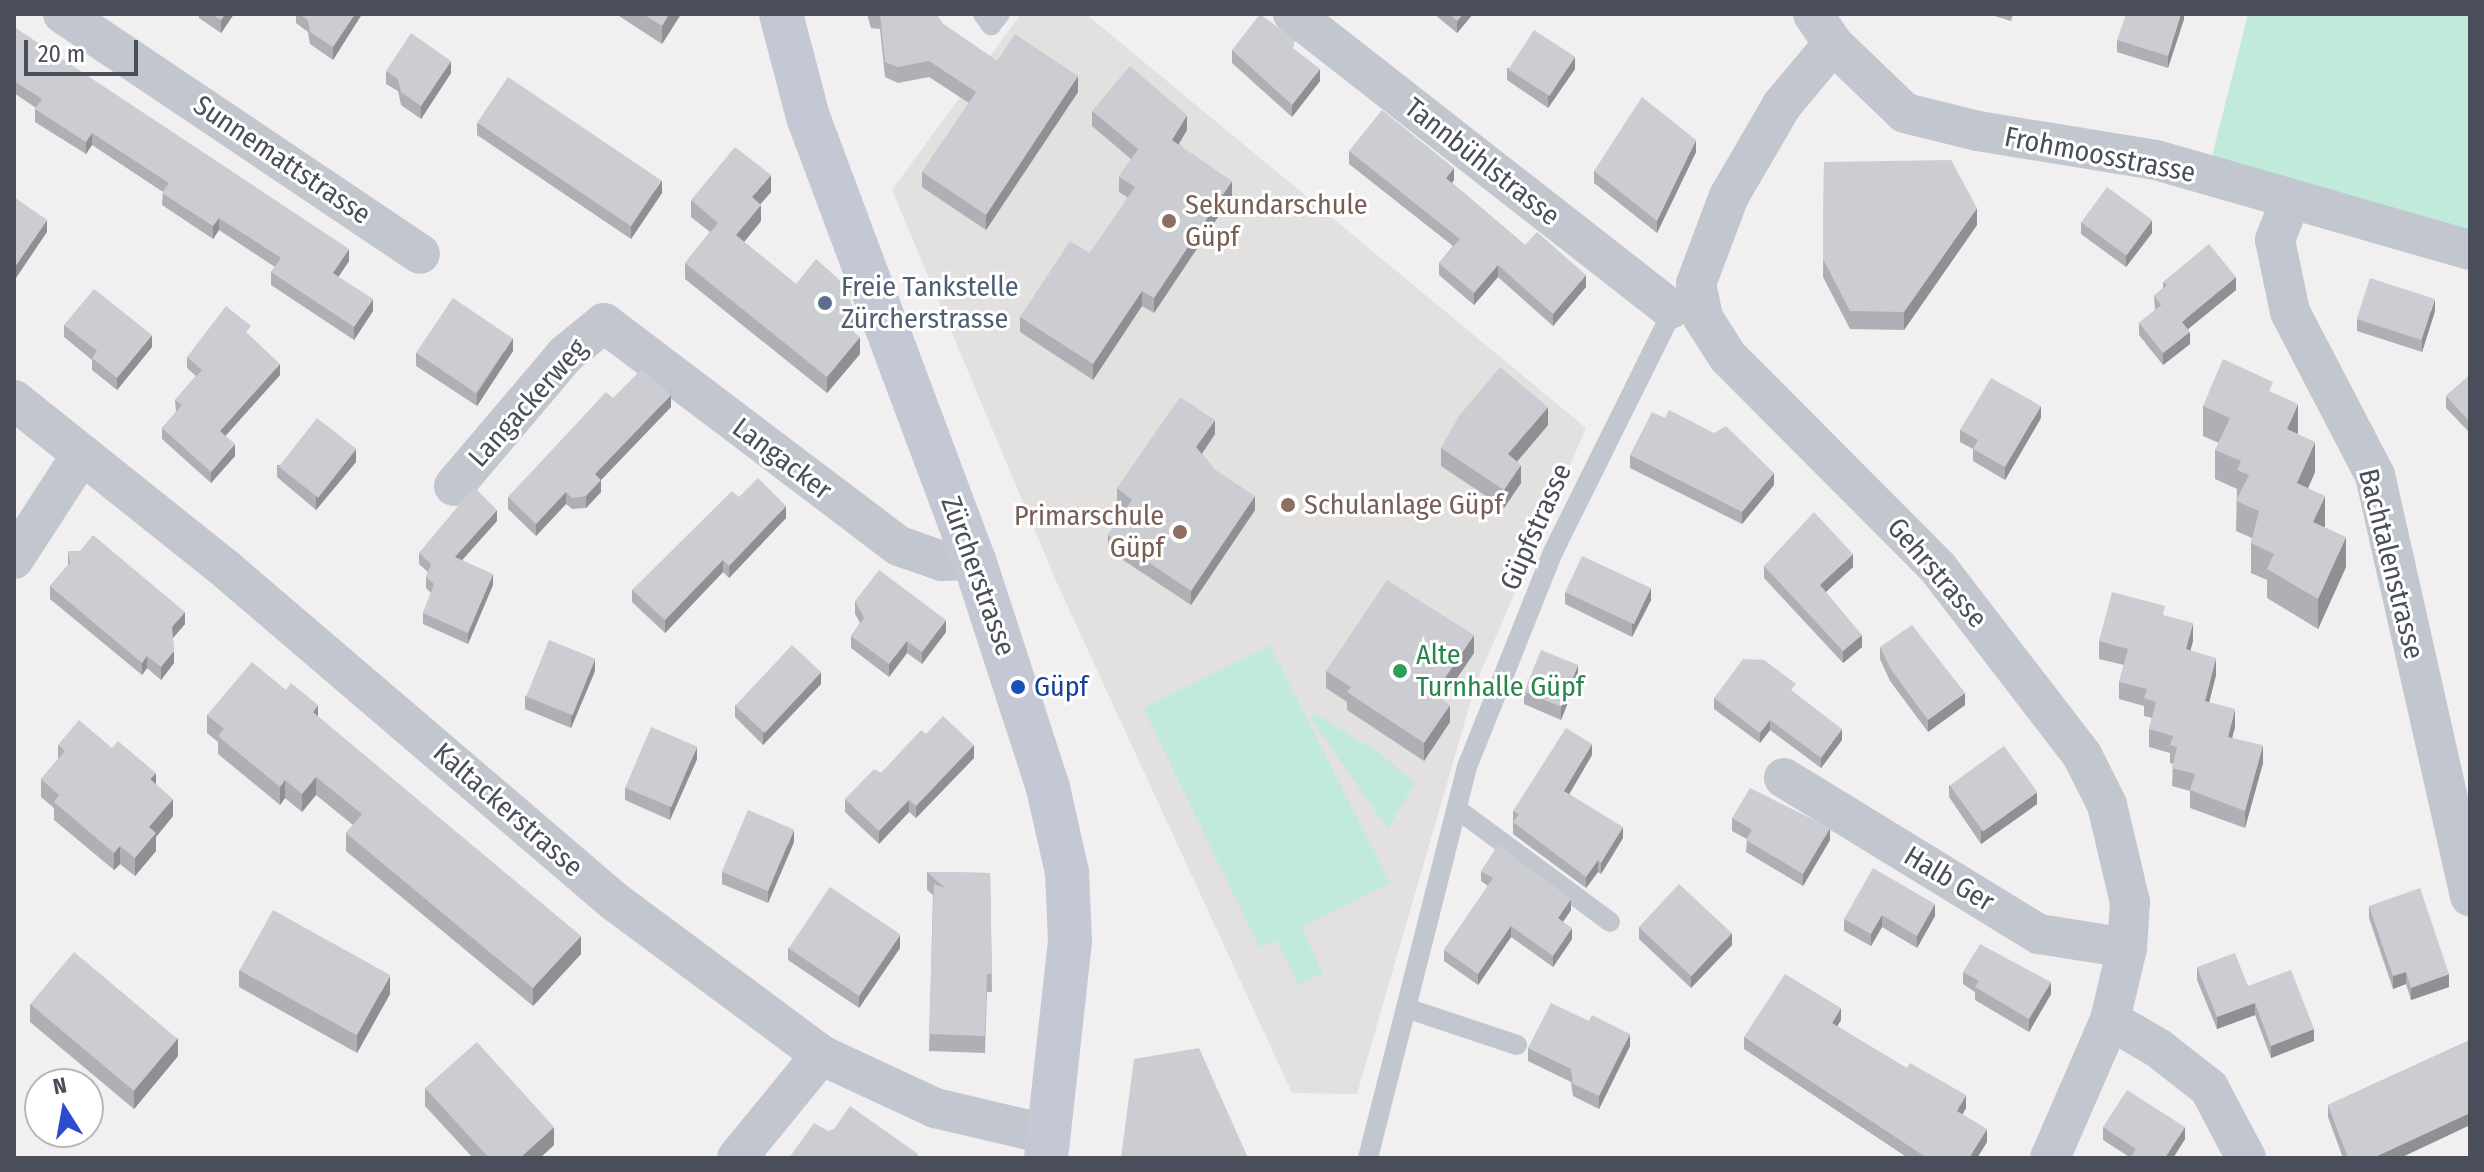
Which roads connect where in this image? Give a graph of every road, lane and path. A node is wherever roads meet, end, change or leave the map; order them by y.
1 (63, 14) edge
2 (781, 14) edge
3 (983, 14) edge
4 (1000, 14) edge
5 (1293, 14) edge
6 (1823, 29) edge
7 (2290, 201) junction
8 (2470, 250) edge
9 (420, 254) dead end
10 (1683, 297) junction
11 (604, 323) joint
12 (14, 400) edge
13 (82, 454) junction
14 (454, 486) dead end
15 (14, 559) edge
16 (974, 560) junction
17 (1784, 778) dead end
18 (1457, 809) junction
19 (2470, 896) edge
20 (1610, 922) dead end
21 (2127, 948) junction
22 (1406, 1008) junction
23 (2110, 1020) junction
24 (1517, 1045) dead end
25 (821, 1055) junction
26 (1048, 1146) edge
27 (737, 1158) edge
28 (1368, 1158) edge
29 (2050, 1158) edge
30 (2246, 1158) edge

1 - 9 street, Sunnemattstrasse
2 - 16 main road, Zürcherstrasse
3 - 4 lane
5 - 10 street, Tannbühlstrasse
6 - 7 street, Frohmoosstrasse
6 - 10 street
7 - 8 street, Frohmoosstrasse
7 - 19 street, Bachtalenstrasse
10 - 18 lane, Güpfstrasse
10 - 21 street, Gehrstrasse
11 - 14 street, Langackerweg
11 - 16 street, Langacker
12 - 13 street, Kaltackerstrasse
13 - 15 street
13 - 25 street, Kaltackerstrasse
16 - 26 main road, Zürcherstrasse
17 - 21 street, Halb Ger
18 - 20 lane
18 - 22 lane, Güpfstrasse
21 - 23 street, Gehrstrasse
22 - 24 lane
22 - 28 lane, Güpfstrasse
23 - 29 street, Gehrstrasse
23 - 30 street
25 - 26 street, Kaltackerstrasse
25 - 27 street

